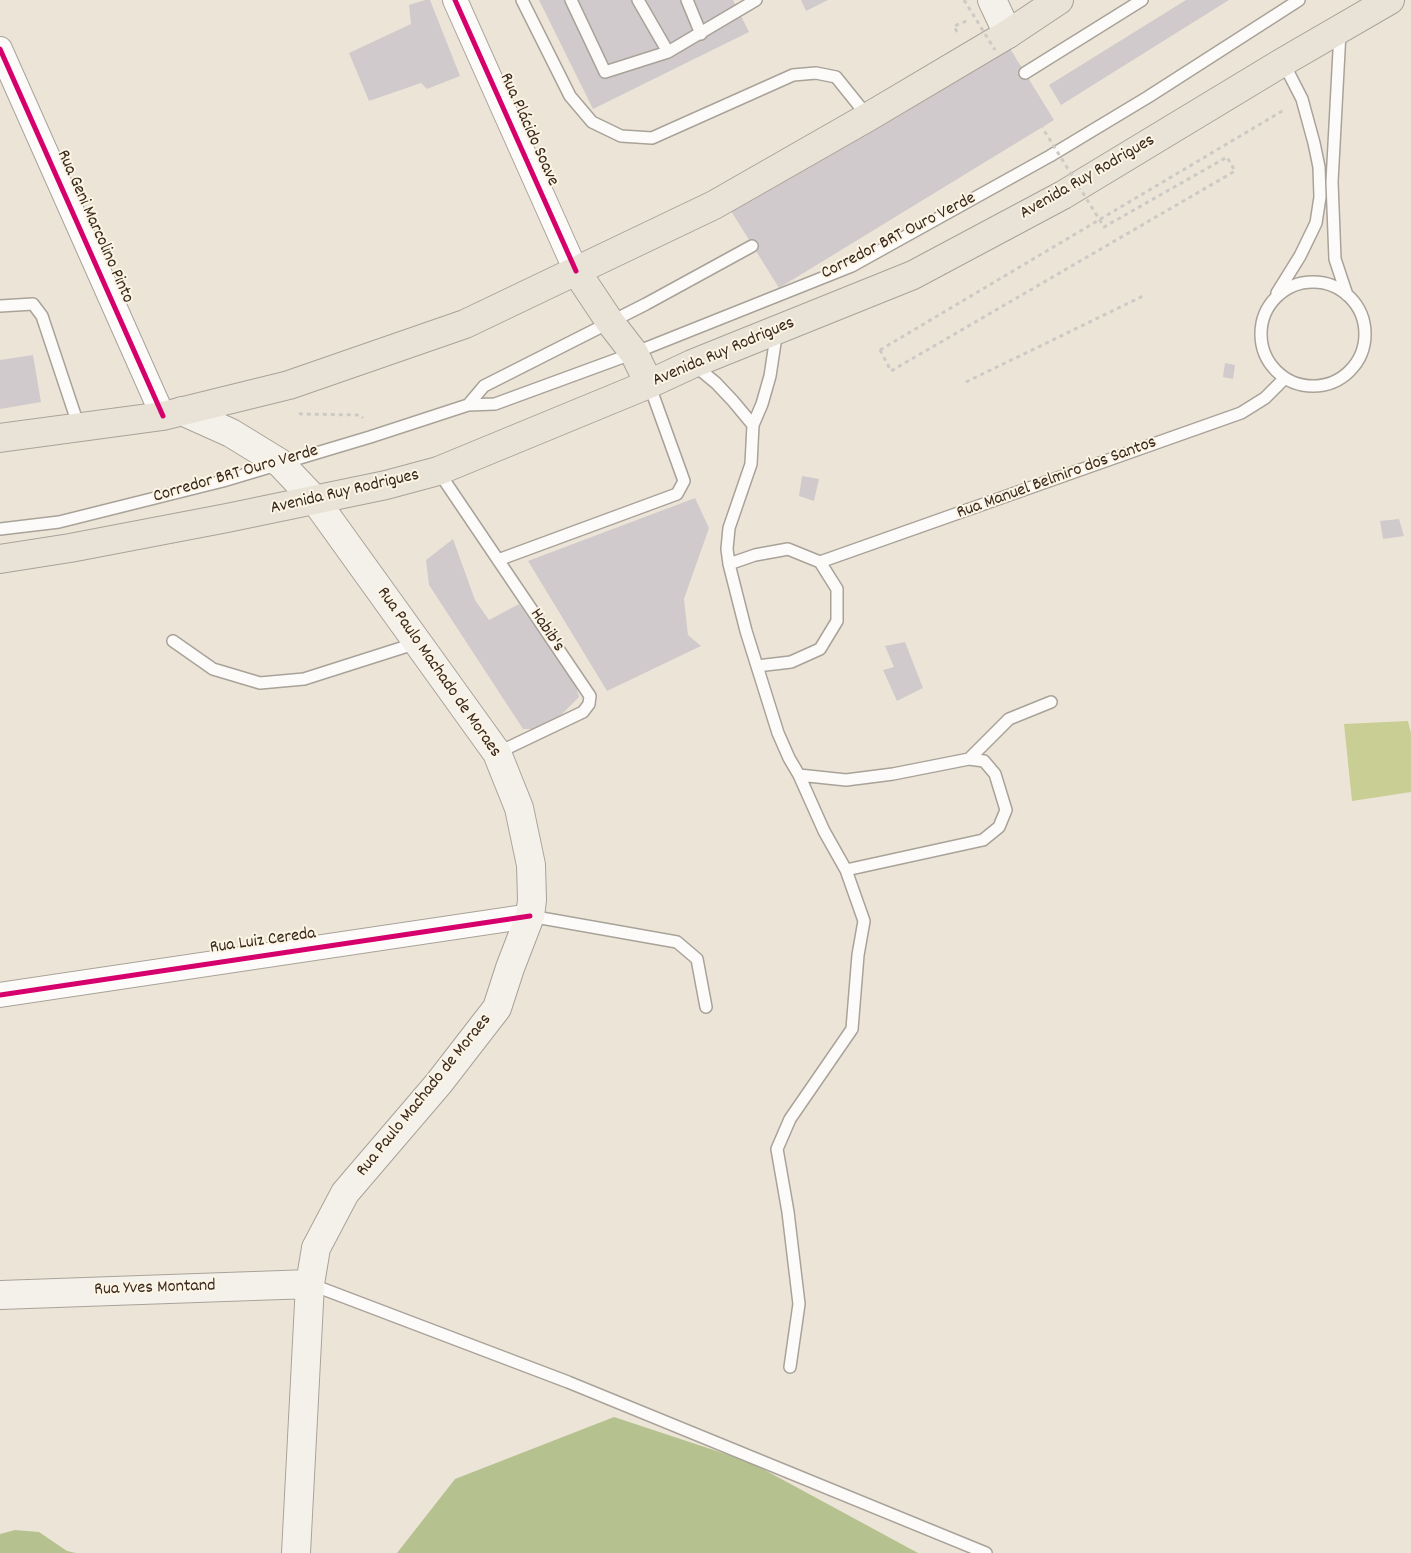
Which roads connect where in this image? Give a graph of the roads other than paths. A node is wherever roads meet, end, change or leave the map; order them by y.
1 (455, 0) edge
2 (522, 0) edge
3 (572, 0) edge
4 (638, 0) edge
5 (687, 0) edge
6 (756, 0) edge
7 (992, 0) edge
8 (1142, 0) edge
9 (1299, 0) edge
10 (1390, 0) edge
11 (1053, 2) edge
12 (1340, 30) junction
13 (701, 34) junction
14 (1001, 42) junction
15 (0, 49) edge
16 (668, 52) junction
17 (1283, 62) junction
18 (1025, 73) dead end
19 (871, 120) junction
20 (752, 246) dead end
21 (576, 271) junction
22 (1347, 295) junction
23 (1273, 300) junction
24 (0, 306) edge
25 (610, 322) junction
26 (777, 330) junction
27 (634, 353) junction
28 (692, 364) junction
29 (1285, 378) junction
30 (649, 384) junction
31 (468, 405) junction
32 (173, 413) junction
33 (753, 425) junction
34 (79, 428) junction
35 (0, 438) edge
36 (280, 463) junction
37 (438, 471) junction
38 (315, 500) junction
39 (0, 529) edge
40 (0, 559) edge
41 (498, 560) junction
42 (820, 562) junction
43 (729, 564) junction
44 (173, 641) dead end
45 (417, 643) junction
46 (757, 666) junction
47 (1051, 702) dead end
48 (497, 753) junction
49 (968, 759) junction
50 (798, 775) junction
51 (846, 870) junction
52 (530, 916) junction
53 (0, 995) edge
54 (706, 1007) dead end
55 (310, 1284) junction
56 (0, 1295) edge
57 (790, 1367) dead end
58 (296, 1553) edge
59 (986, 1553) edge

1 - 21 street, Rua Plácido Soave
2 - 19 lane
3 - 16 lane
4 - 16 lane
5 - 13 lane
6 - 13 lane
7 - 14 main road
8 - 18 lane
9 - 27 lane, Corredor BRT Ouro Verde
10 - 12 main road, Avenida Ruy Rodrigues
11 - 14 main road
12 - 17 main road, Avenida Ruy Rodrigues
12 - 22 lane
13 - 16 lane
14 - 19 main road
15 - 32 street, Rua Geni Marcolino Pinto
17 - 23 lane
17 - 26 main road, Avenida Ruy Rodrigues
19 - 21 main road
20 - 25 lane
21 - 25 main road
21 - 32 main road
22 - 23 lane
22 - 29 lane
23 - 29 lane
24 - 34 lane
25 - 27 main road
25 - 31 lane
26 - 28 main road, Avenida Ruy Rodrigues
26 - 33 lane
27 - 30 main road
27 - 31 lane, Corredor BRT Ouro Verde
28 - 30 main road, Avenida Ruy Rodrigues
28 - 33 lane
29 - 42 lane, Rua Manuel Belmiro dos Santos
30 - 37 main road, Avenida Ruy Rodrigues
30 - 41 lane
31 - 36 lane, Corredor BRT Ouro Verde
32 - 34 main road
32 - 36 main road, Rua Paulo Machado de Moraes
33 - 43 lane
34 - 35 main road
36 - 38 main road, Rua Paulo Machado de Moraes
36 - 39 lane, Corredor BRT Ouro Verde
37 - 38 main road, Avenida Ruy Rodrigues
37 - 41 lane, Habib's
38 - 40 main road, Avenida Ruy Rodrigues
38 - 45 main road, Rua Paulo Machado de Moraes
41 - 48 lane, Habib's
42 - 43 lane
42 - 46 lane
43 - 46 lane
44 - 45 lane
45 - 48 main road, Rua Paulo Machado de Moraes
46 - 50 lane
47 - 49 lane
48 - 52 main road, Rua Paulo Machado de Moraes
49 - 50 lane
49 - 51 lane
50 - 51 lane
51 - 57 lane
52 - 53 street, Rua Luiz Cereda
52 - 54 lane
52 - 55 main road, Rua Paulo Machado de Moraes
55 - 56 main road, Rua Yves Montand
55 - 58 main road, Rua Paulo Machado de Moraes
55 - 59 lane

